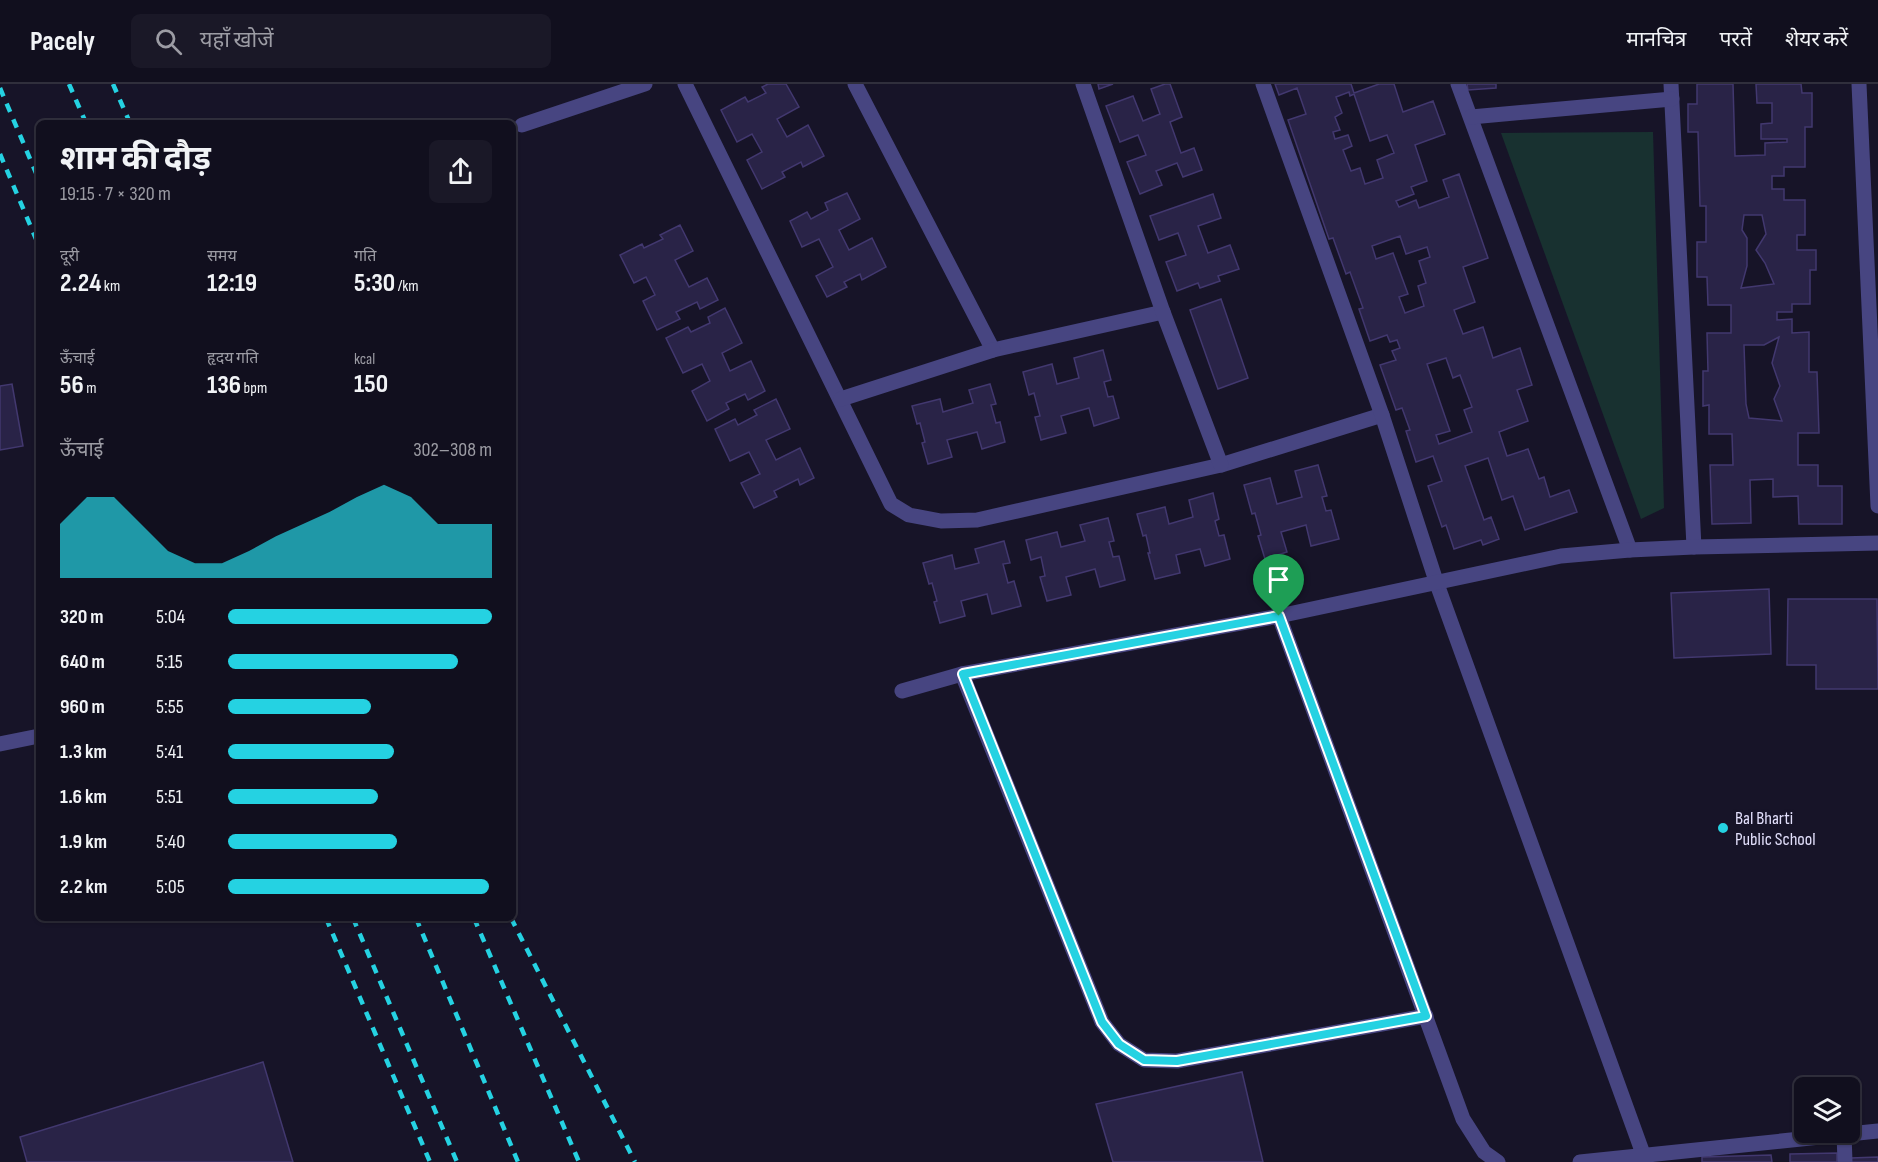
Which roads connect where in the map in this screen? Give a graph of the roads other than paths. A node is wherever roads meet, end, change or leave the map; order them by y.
1 (645, 84) edge
2 (685, 84) edge
3 (855, 84) edge
4 (1083, 84) edge
5 (1263, 84) edge
6 (1458, 84) edge
7 (1859, 84) edge
8 (1672, 91) edge
9 (1471, 117) junction
10 (522, 125) dead end
11 (1163, 312) junction
12 (993, 350) junction
13 (841, 399) junction
14 (1382, 415) junction
15 (1221, 465) junction
16 (1878, 506) edge
17 (1878, 543) edge
18 (1694, 547) junction
19 (1630, 550) junction
20 (1437, 584) junction
21 (1279, 616) junction
22 (963, 674) junction
23 (902, 691) dead end
24 (36, 737) edge
25 (0, 744) edge
26 (1426, 1016) junction
27 (1878, 1131) edge
28 (1860, 1132) edge
29 (1794, 1139) edge
30 (1844, 1143) edge
31 (1645, 1158) edge
32 (1498, 1162) edge
33 (1580, 1162) edge
34 (1845, 1162) edge

1 - 10 street
2 - 13 street
3 - 12 street
4 - 11 street
5 - 14 street
6 - 9 street
7 - 16 street
8 - 9 street
8 - 18 street
9 - 19 street
11 - 12 street
11 - 15 street
12 - 13 street
13 - 15 street
14 - 15 street
14 - 20 street
17 - 18 street
18 - 19 street
19 - 20 street
20 - 21 street
20 - 31 street
21 - 22 street
21 - 26 street
22 - 23 street
22 - 26 street
24 - 25 street
26 - 32 street
27 - 28 street
29 - 31 street
30 - 34 street
31 - 33 street

